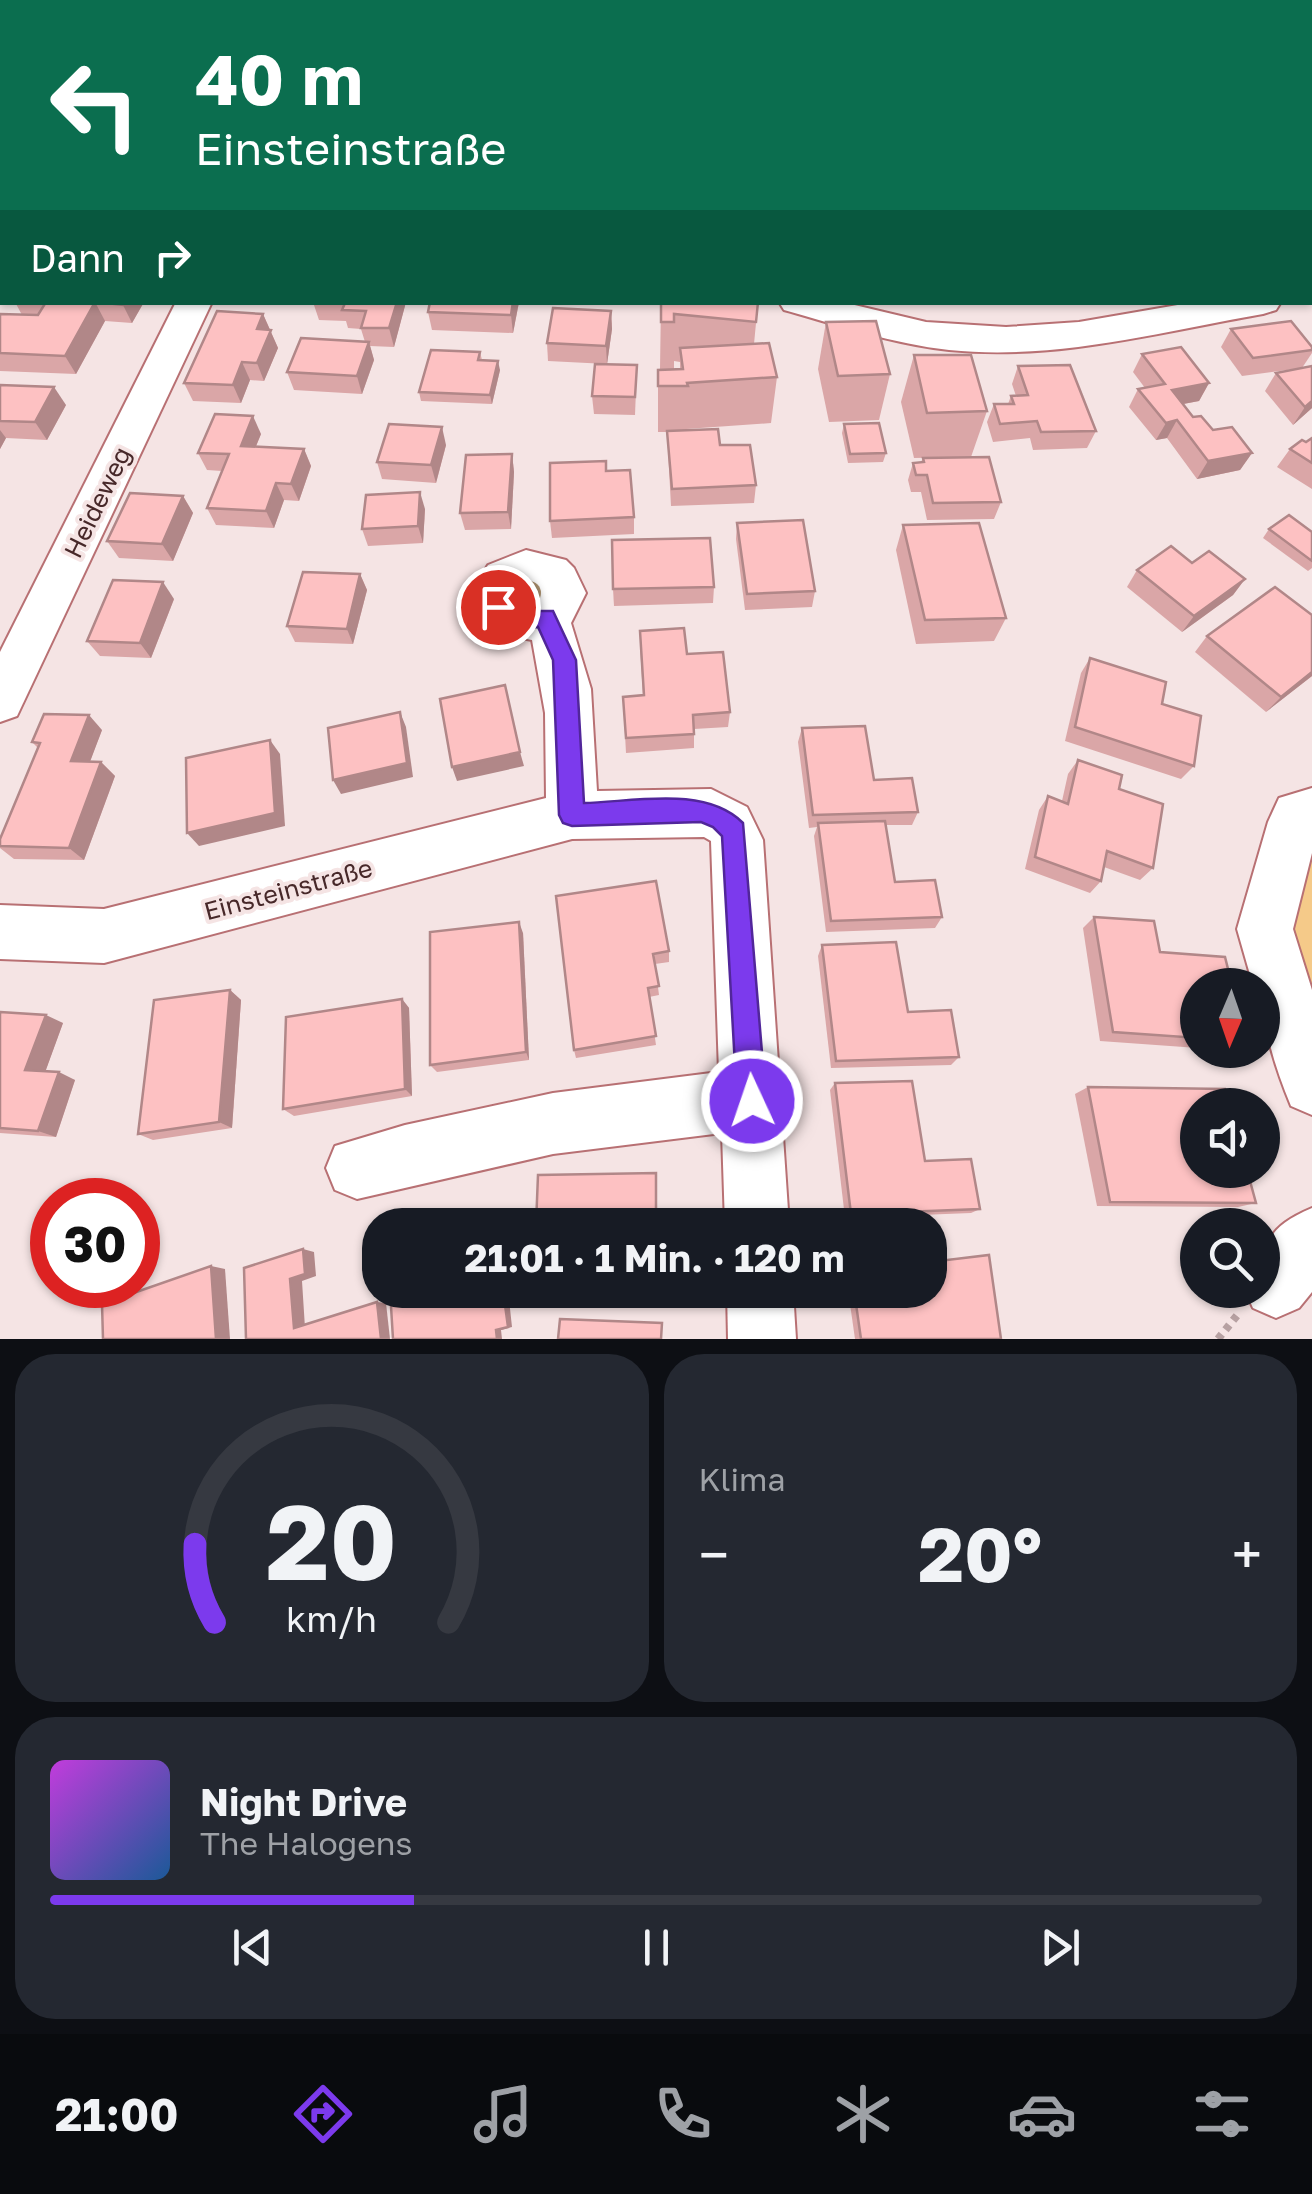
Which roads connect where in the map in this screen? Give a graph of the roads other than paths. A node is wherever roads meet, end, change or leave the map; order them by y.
1 (193, 305) edge
2 (809, 305) edge
3 (1245, 305) edge
4 (545, 617) dead end
5 (0, 701) edge
6 (1312, 812) edge
7 (572, 815) junction
8 (0, 932) edge
9 (1312, 1085) edge
10 (752, 1101) junction
11 (357, 1168) dead end
12 (756, 1208) edge
13 (761, 1308) edge
14 (762, 1339) edge

1 - 5 street, Heideweg
2 - 3 street
4 - 7 street
6 - 9 street
7 - 8 street, Einsteinstraße
7 - 10 street, Einsteinstraße
10 - 11 street
10 - 12 street, Einsteinstraße
13 - 14 street

